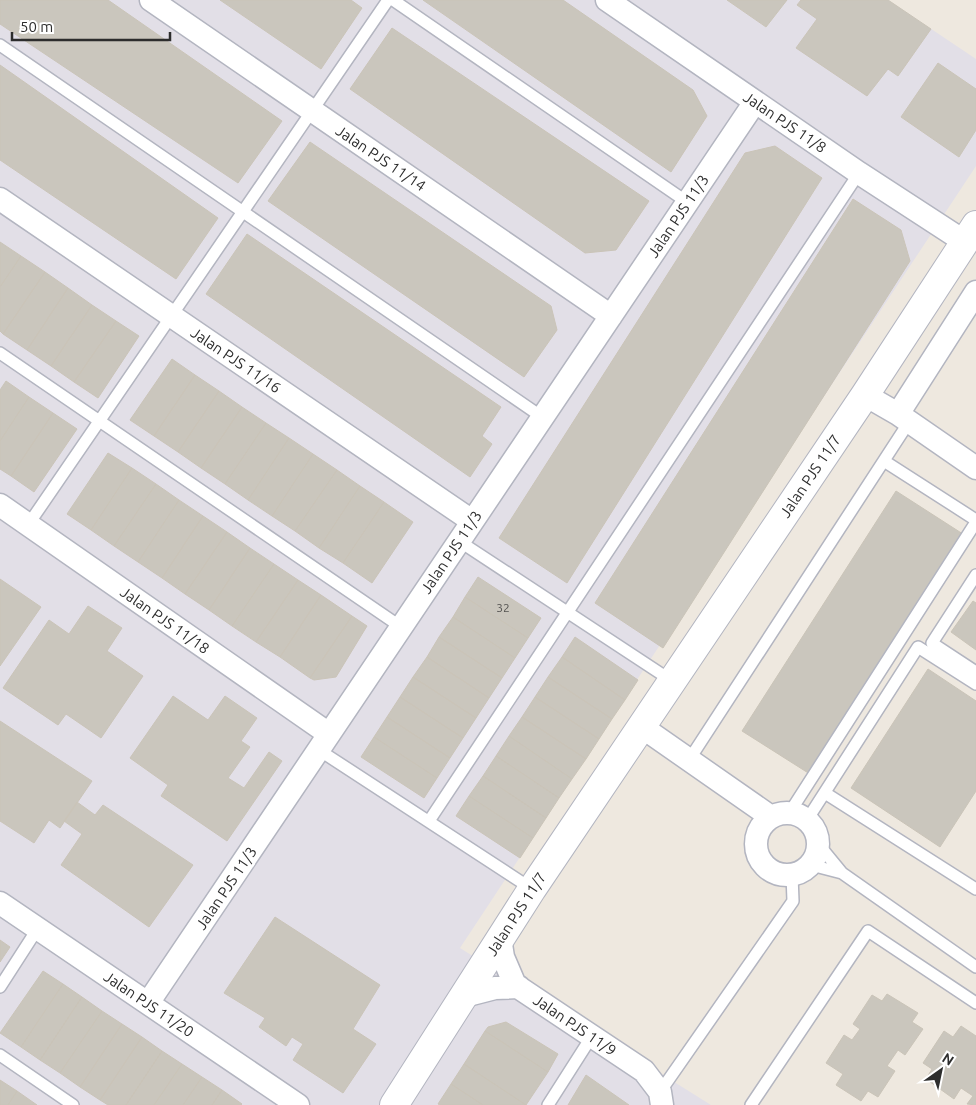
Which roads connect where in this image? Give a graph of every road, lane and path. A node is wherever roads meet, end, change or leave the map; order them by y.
1 (151, 0) edge
2 (388, 0) edge
3 (393, 0) edge
4 (607, 0) edge
5 (0, 44) edge
6 (755, 102) junction
7 (313, 111) junction
8 (860, 173) junction
9 (0, 199) edge
10 (687, 202) junction
11 (244, 211) junction
12 (970, 234) edge
13 (976, 292) edge
14 (172, 316) junction
15 (611, 316) junction
16 (0, 353) edge
17 (865, 395) junction
18 (542, 417) junction
19 (904, 418) junction
20 (100, 420) junction
21 (884, 460) junction
22 (976, 468) edge
23 (0, 506) edge
24 (976, 521) edge
25 (472, 522) junction
26 (28, 525) junction
27 (459, 542) junction
28 (976, 575) edge
29 (568, 612) junction
30 (401, 627) junction
31 (976, 672) edge
32 (672, 681) junction
33 (976, 684) edge
34 (642, 727) junction
35 (324, 742) junction
36 (689, 760) junction
37 (825, 793) junction
38 (789, 816) junction
39 (429, 821) junction
40 (807, 862) junction
41 (842, 873) junction
42 (532, 889) junction
43 (976, 889) edge
44 (0, 903) edge
45 (38, 928) junction
46 (500, 938) junction
47 (976, 967) edge
48 (0, 987) edge
49 (520, 987) junction
50 (464, 996) junction
51 (148, 1003) junction
52 (976, 1003) edge
53 (592, 1036) junction
54 (0, 1055) edge
55 (661, 1099) edge
56 (73, 1105) edge
57 (298, 1105) edge
58 (394, 1105) edge
59 (548, 1105) edge
60 (751, 1105) edge

1 - 7 street, Jalan PJS 11/14
2 - 7 lane
3 - 10 lane
4 - 6 street, Jalan PJS 11/8
5 - 11 lane
6 - 8 street, Jalan PJS 11/8
6 - 10 street, Jalan PJS 11/3
7 - 11 lane
7 - 15 street, Jalan PJS 11/14
8 - 12 street, Jalan PJS 11/8
8 - 29 lane
9 - 14 street, Jalan PJS 11/16
10 - 15 street, Jalan PJS 11/3
11 - 14 lane
11 - 18 lane
12 - 17 street, Jalan PJS 11/7
13 - 19 street
14 - 20 lane
14 - 25 street, Jalan PJS 11/16
15 - 18 street, Jalan PJS 11/3
16 - 20 lane
17 - 19 street
17 - 32 street, Jalan PJS 11/7
18 - 25 street, Jalan PJS 11/3
19 - 21 lane
19 - 22 street
20 - 26 lane
20 - 30 lane
21 - 24 lane
21 - 36 lane
23 - 26 street, Jalan PJS 11/18
24 - 38 lane
25 - 27 street, Jalan PJS 11/3
26 - 35 street, Jalan PJS 11/18
27 - 29 lane
27 - 30 street, Jalan PJS 11/3
28 - 31 lane
29 - 32 lane
29 - 39 lane
30 - 35 street, Jalan PJS 11/3
32 - 34 street, Jalan PJS 11/7
33 - 37 lane
34 - 36 street
34 - 42 street, Jalan PJS 11/7
35 - 39 lane
35 - 51 street, Jalan PJS 11/3
36 - 38 street
37 - 38 lane
37 - 43 lane
38 - 40 street
38 - 40 street
39 - 42 lane
40 - 41 lane
40 - 41 lane
40 - 55 lane
41 - 47 lane
42 - 46 street, Jalan PJS 11/7
44 - 45 street, Jalan PJS 11/20
45 - 48 lane
45 - 51 street, Jalan PJS 11/20
46 - 49 street, Jalan PJS 11/9
46 - 50 street, Jalan PJS 11/7
49 - 50 street
49 - 53 street, Jalan PJS 11/9
50 - 58 street, Jalan PJS 11/7
51 - 57 street, Jalan PJS 11/20
52 - 60 lane
53 - 55 street, Jalan PJS 11/9
53 - 59 lane
54 - 56 lane

